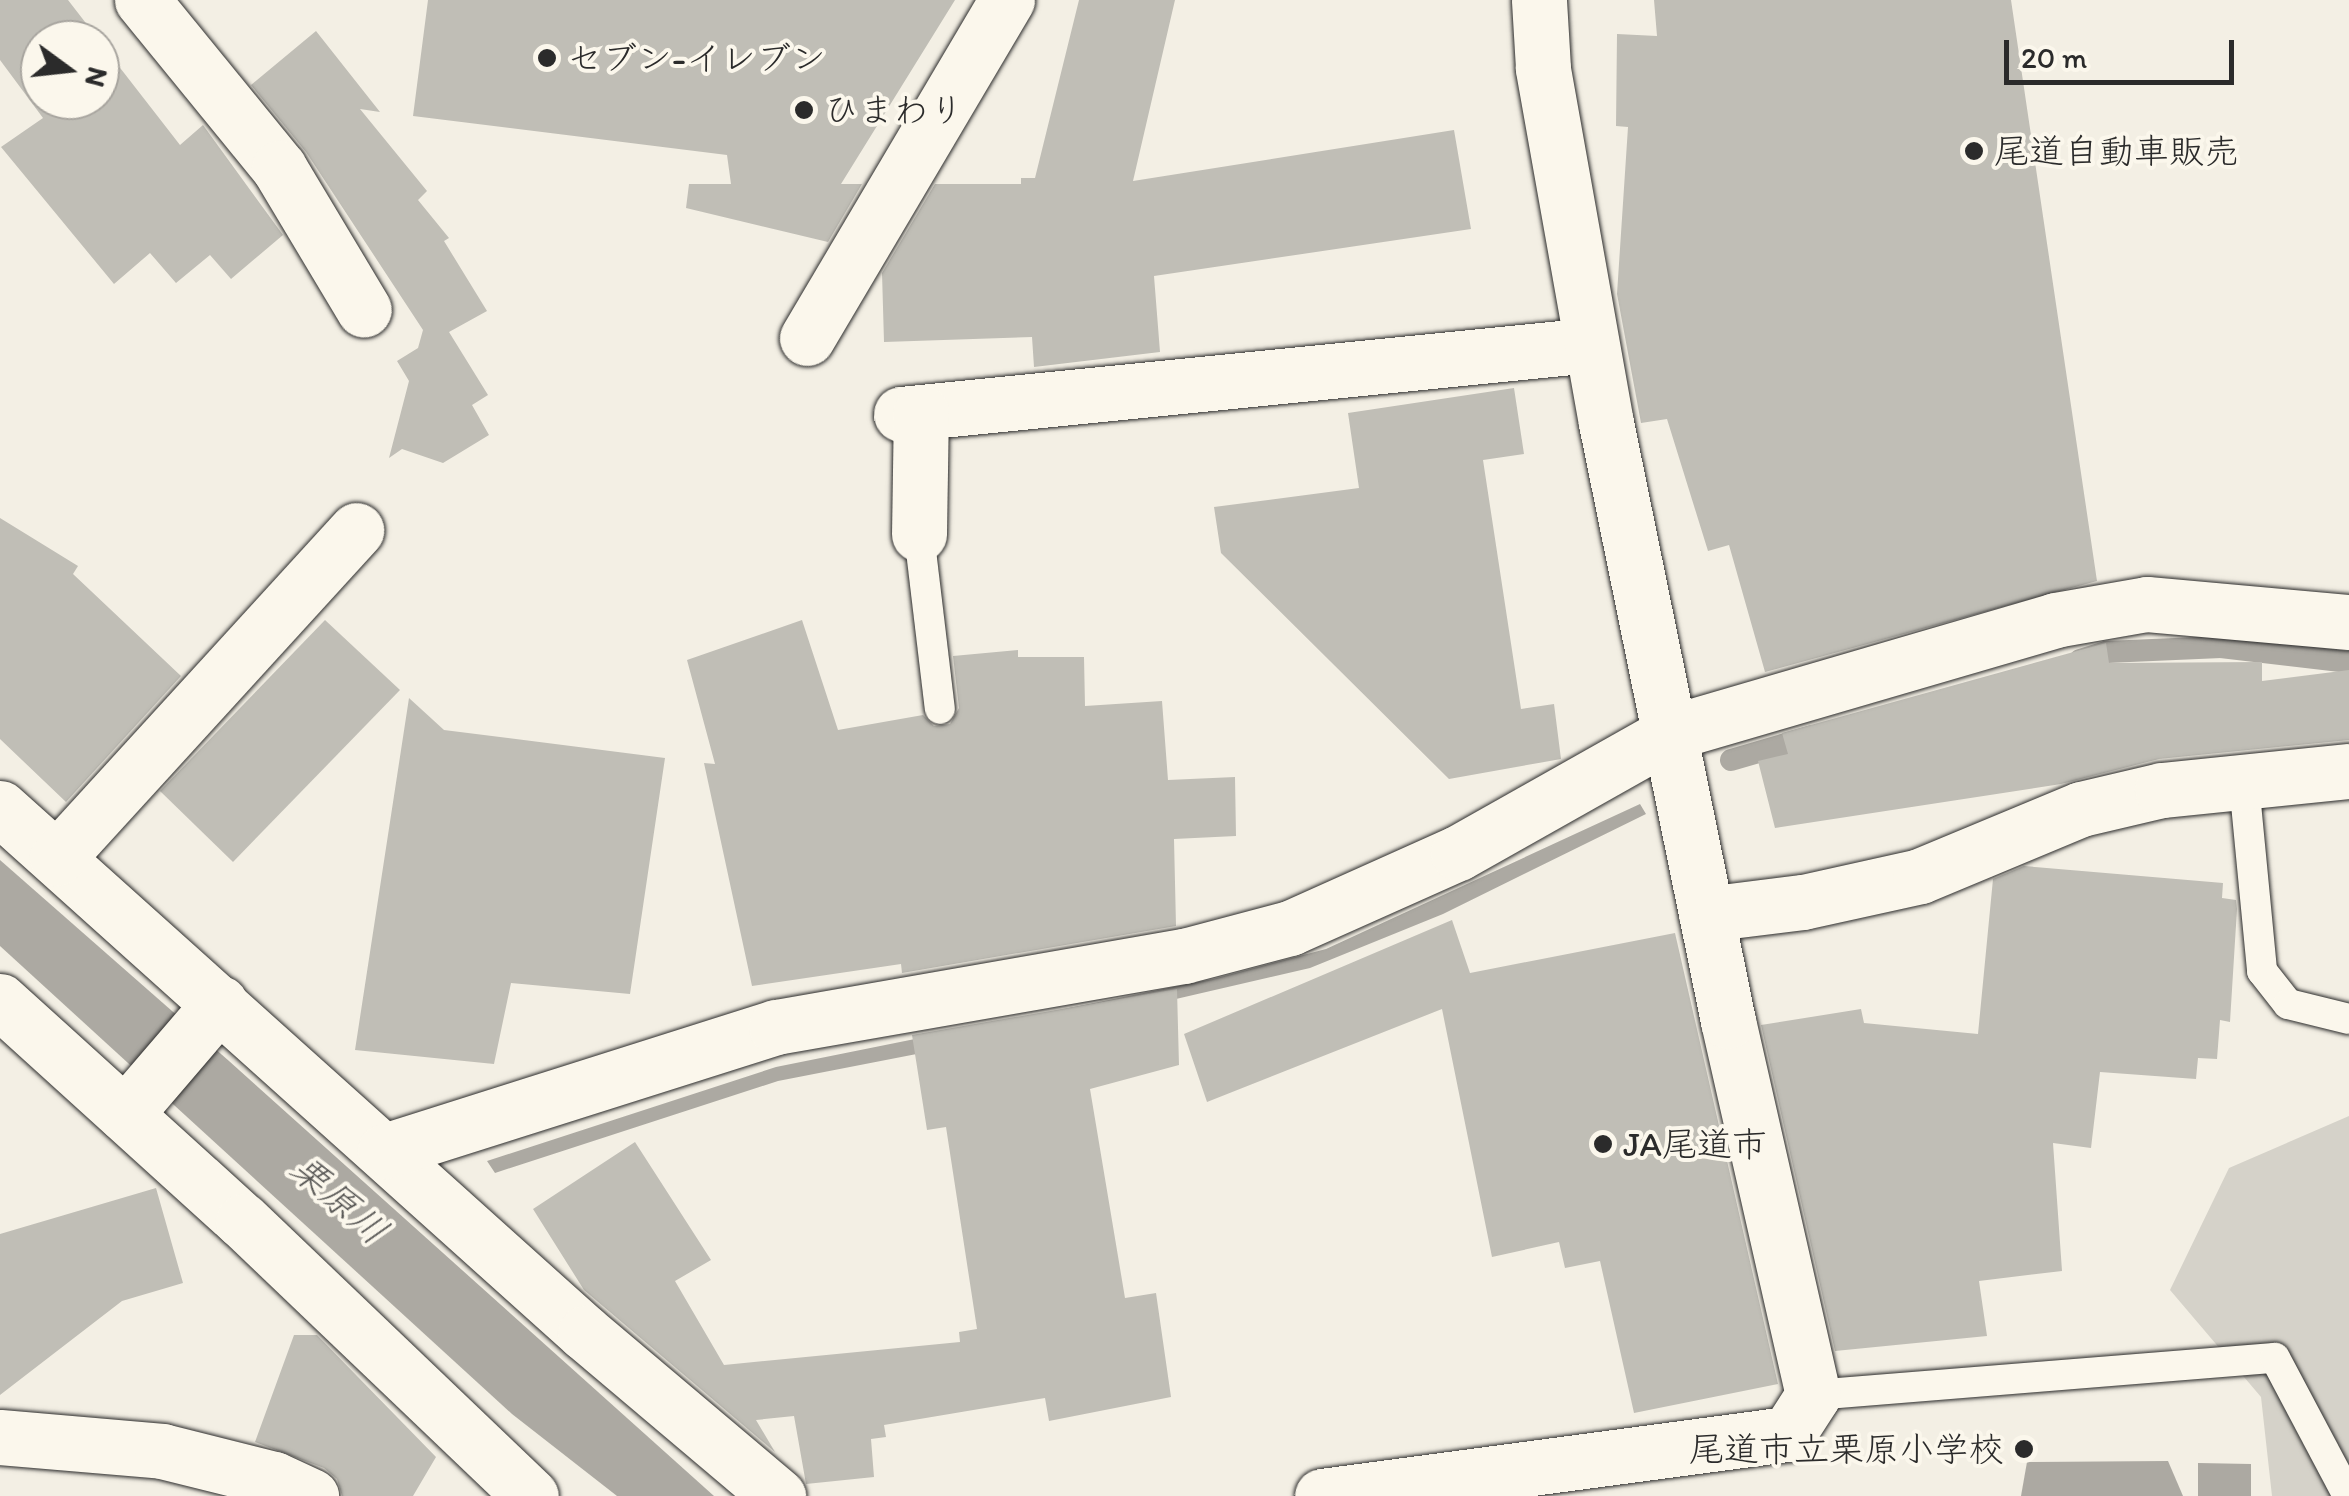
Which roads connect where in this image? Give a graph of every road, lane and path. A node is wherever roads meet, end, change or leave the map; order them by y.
1 (142, 0) edge
2 (1007, 0) edge
3 (1538, 0) edge
4 (364, 310) dead end
5 (807, 338) dead end
6 (1591, 346) junction
7 (356, 530) dead end
8 (919, 534) joint
9 (2349, 622) edge
10 (940, 709) dead end
11 (1673, 732) junction
12 (2349, 771) edge
13 (2244, 783) junction
14 (0, 808) edge
15 (56, 858) junction
16 (1706, 914) junction
17 (0, 1000) edge
18 (212, 1012) junction
19 (2349, 1019) edge
20 (132, 1105) junction
21 (386, 1151) junction
22 (1813, 1395) junction
23 (0, 1436) edge
24 (1571, 1479) edge
25 (311, 1496) edge
26 (530, 1496) edge
27 (778, 1496) edge
28 (1322, 1496) edge
29 (2348, 1496) edge

1 - 4 street
2 - 5 street
3 - 6 street
6 - 8 street
6 - 11 street
7 - 15 street
8 - 10 lane
9 - 11 street
11 - 16 street
11 - 21 street
12 - 13 street
13 - 16 street
13 - 19 lane
14 - 15 street
15 - 18 street
16 - 22 street
17 - 20 street
18 - 20 street
18 - 21 street
20 - 26 street
21 - 27 street
22 - 24 street
22 - 29 lane
23 - 25 street
24 - 28 street

